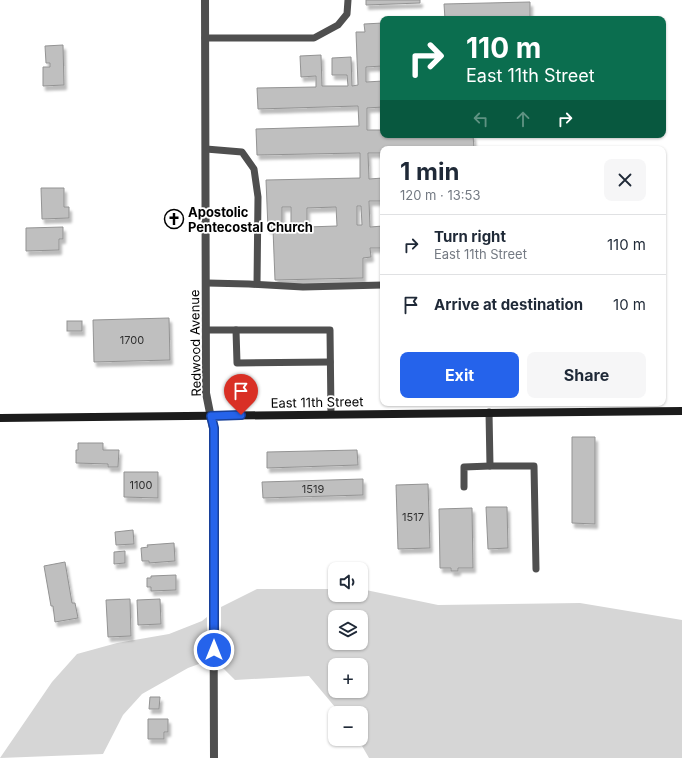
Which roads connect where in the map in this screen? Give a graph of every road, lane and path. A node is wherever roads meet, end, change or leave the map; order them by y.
1 (205, 0) edge
2 (348, 0) edge
3 (205, 38) junction
4 (206, 149) junction
5 (207, 283) junction
6 (257, 284) junction
7 (380, 285) edge
8 (207, 330) junction
9 (236, 330) junction
10 (330, 362) junction
11 (682, 411) edge
12 (489, 412) junction
13 (331, 414) junction
14 (211, 416) junction
15 (0, 418) edge
16 (490, 466) junction
17 (464, 487) dead end
18 (536, 569) dead end
19 (214, 758) edge

1 - 3 street, Redwood Avenue
2 - 3 lane
3 - 4 street, Redwood Avenue
4 - 5 street, Redwood Avenue
4 - 6 lane
5 - 6 lane
5 - 8 street, Redwood Avenue
6 - 7 lane
8 - 9 lane
8 - 14 street, Redwood Avenue
9 - 10 lane
9 - 10 lane
10 - 13 lane
11 - 12 main road, East 11th Street
12 - 13 main road, East 11th Street
12 - 16 lane
13 - 14 main road, East 11th Street
14 - 15 main road, East 11th Street
14 - 19 street, Redwood Avenue
16 - 17 lane
16 - 18 lane

